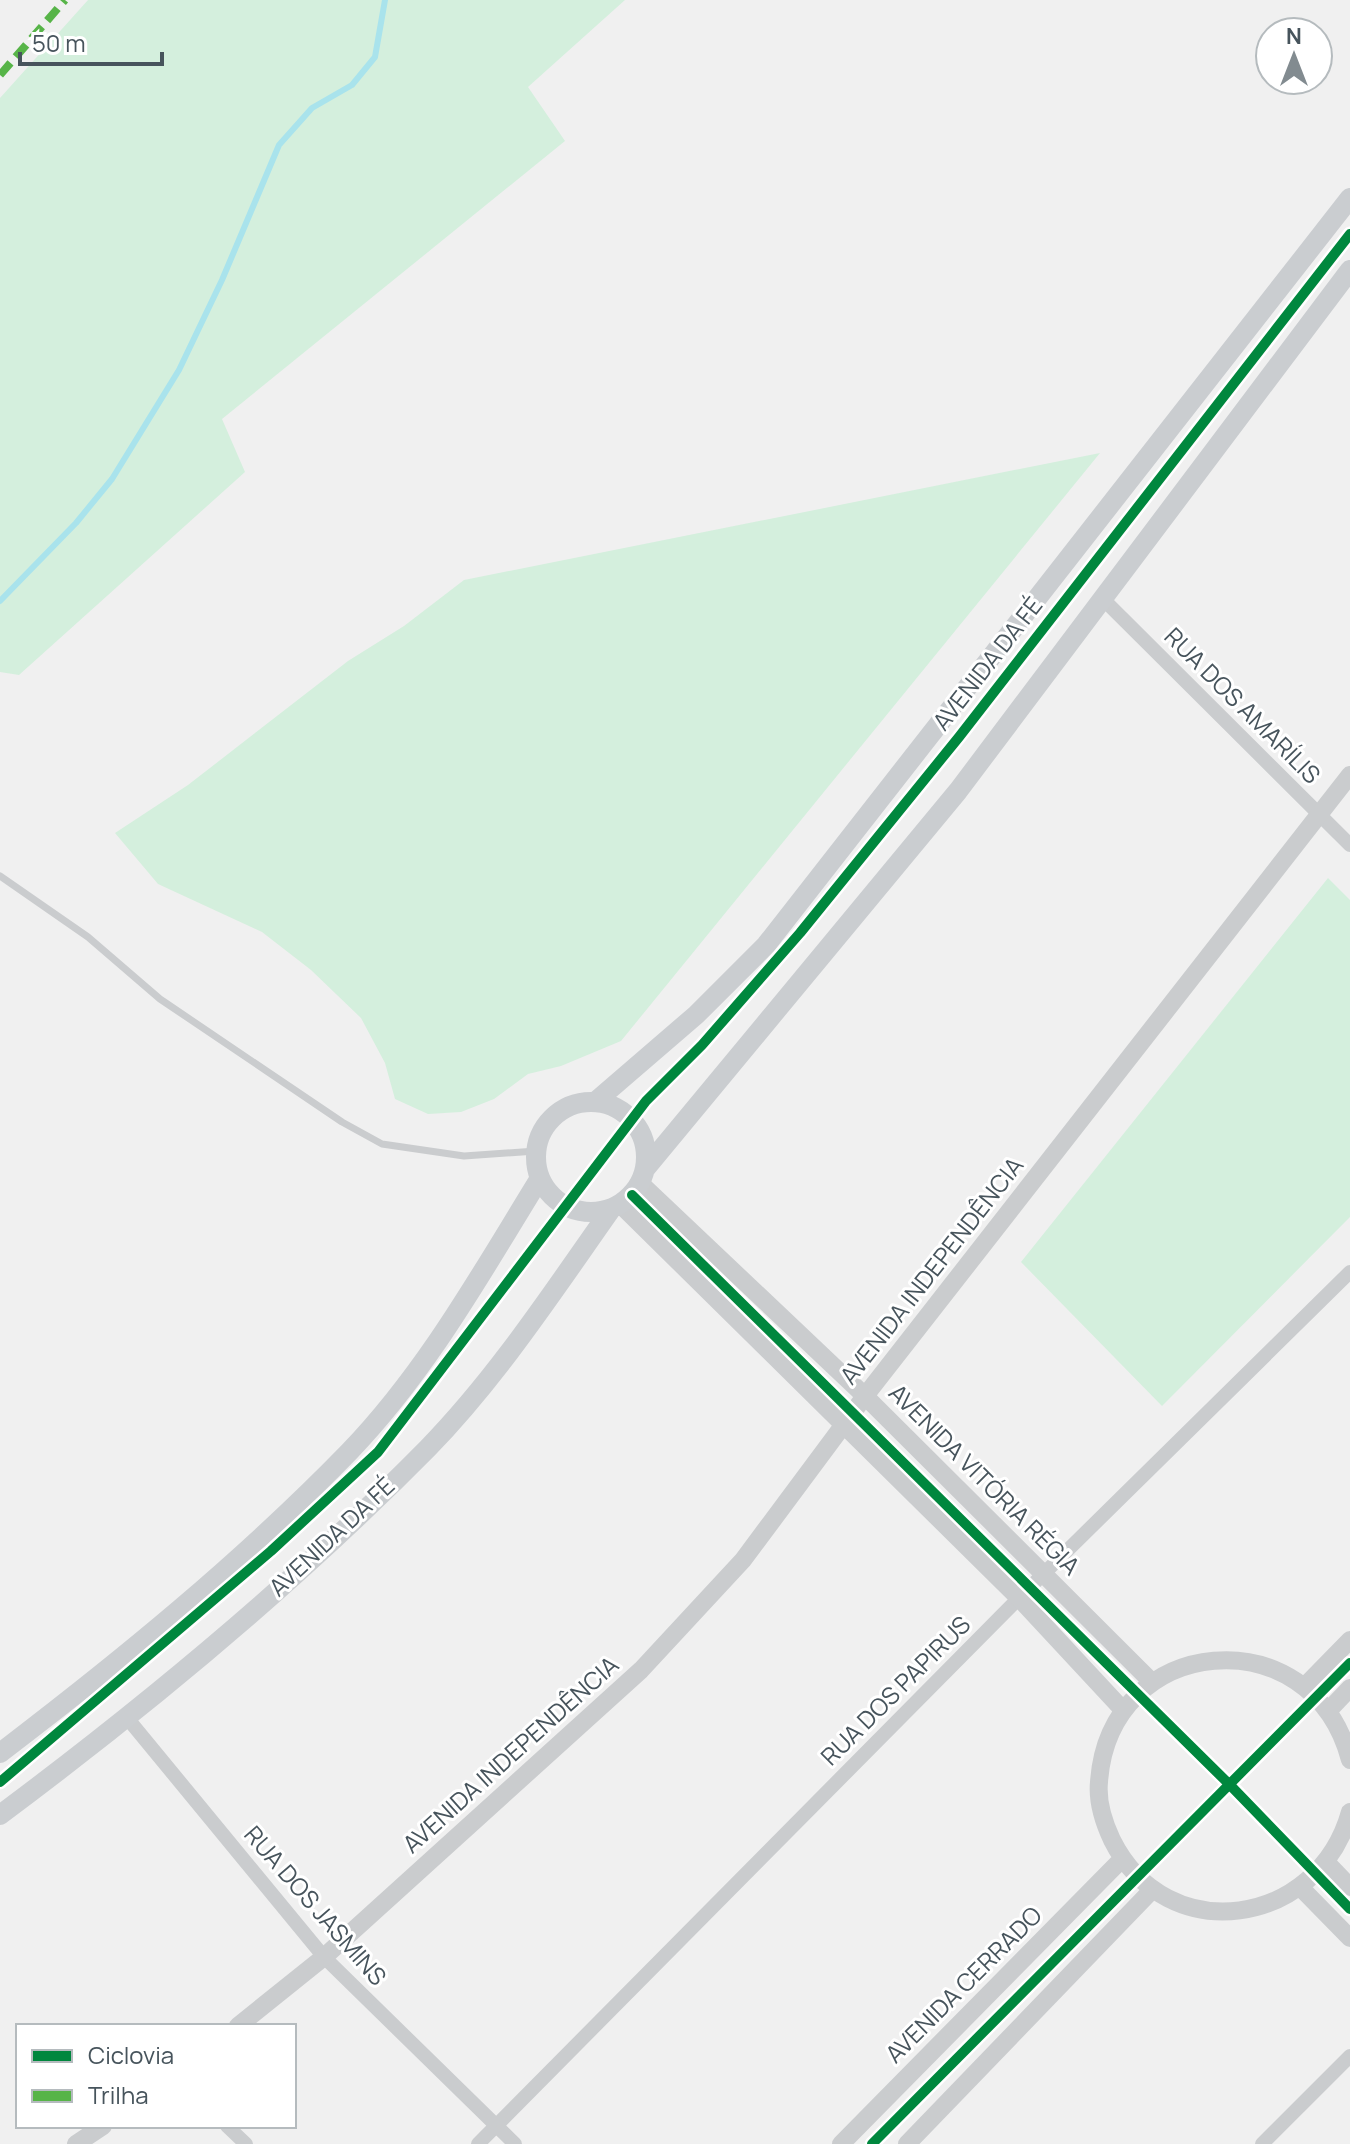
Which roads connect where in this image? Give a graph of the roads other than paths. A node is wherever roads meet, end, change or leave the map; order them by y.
1 (1350, 198) edge
2 (1350, 270) edge
3 (1103, 599) junction
4 (1350, 775) edge
5 (1319, 814) junction
6 (1350, 845) edge
7 (0, 876) edge
8 (595, 1102) junction
9 (536, 1151) junction
10 (643, 1176) junction
11 (540, 1178) junction
12 (616, 1206) junction
13 (1350, 1272) edge
14 (865, 1396) junction
15 (846, 1424) junction
16 (1045, 1573) junction
17 (1019, 1598) junction
18 (1350, 1640) edge
19 (1152, 1682) junction
20 (1305, 1686) junction
21 (1350, 1688) edge
22 (1123, 1710) junction
23 (1329, 1710) junction
24 (128, 1719) junction
25 (0, 1753) edge
26 (1350, 1760) edge
27 (1350, 1812) edge
28 (0, 1815) edge
29 (1122, 1859) junction
30 (1327, 1863) junction
31 (1350, 1887) edge
32 (1301, 1888) junction
33 (1153, 1889) junction
34 (1350, 1938) edge
35 (324, 1957) junction
36 (240, 2024) edge
37 (1350, 2056) edge
38 (496, 2125) junction
39 (100, 2128) edge
40 (229, 2128) edge
41 (76, 2144) edge
42 (246, 2144) edge
43 (478, 2144) edge
44 (515, 2144) edge
45 (841, 2144) edge
46 (907, 2144) edge
47 (1262, 2144) edge

1 - 8 main road, AVENIDA DA FÉ
2 - 3 main road
3 - 5 street, RUA DOS AMARÍLIS
3 - 10 main road
4 - 5 street, AVENIDA INDEPENDÊNCIA
5 - 6 street, RUA DOS AMARÍLIS
5 - 14 street, AVENIDA INDEPENDÊNCIA
7 - 9 lane
8 - 9 main road
8 - 10 main road
9 - 11 main road
10 - 12 main road
10 - 14 street, AVENIDA VITÓRIA RÉGIA
11 - 12 main road
11 - 25 main road, AVENIDA DA FÉ
12 - 15 street
12 - 24 main road, AVENIDA DA FÉ
13 - 16 street, RUA DOS PAPIRUS
14 - 15 street, AVENIDA INDEPENDÊNCIA
14 - 16 street, AVENIDA VITÓRIA RÉGIA
15 - 17 street
15 - 35 street, AVENIDA INDEPENDÊNCIA
16 - 17 street, RUA DOS PAPIRUS
16 - 19 street, AVENIDA VITÓRIA RÉGIA
17 - 22 street
17 - 38 street, RUA DOS PAPIRUS
18 - 20 street
19 - 20 street
19 - 22 street
20 - 23 street
21 - 23 street
22 - 29 street
23 - 26 street
24 - 28 main road, AVENIDA DA FÉ
24 - 35 street, RUA DOS JASMINS
27 - 30 street
29 - 33 street
29 - 45 street, AVENIDA CERRADO
30 - 31 street
30 - 32 street
32 - 33 street
32 - 34 street
33 - 46 street
35 - 36 street, AVENIDA INDEPENDÊNCIA
35 - 38 street, RUA DOS JASMINS
37 - 47 street
38 - 43 street, RUA DOS PAPIRUS
38 - 44 street, RUA DOS JASMINS
39 - 41 street
40 - 42 street

